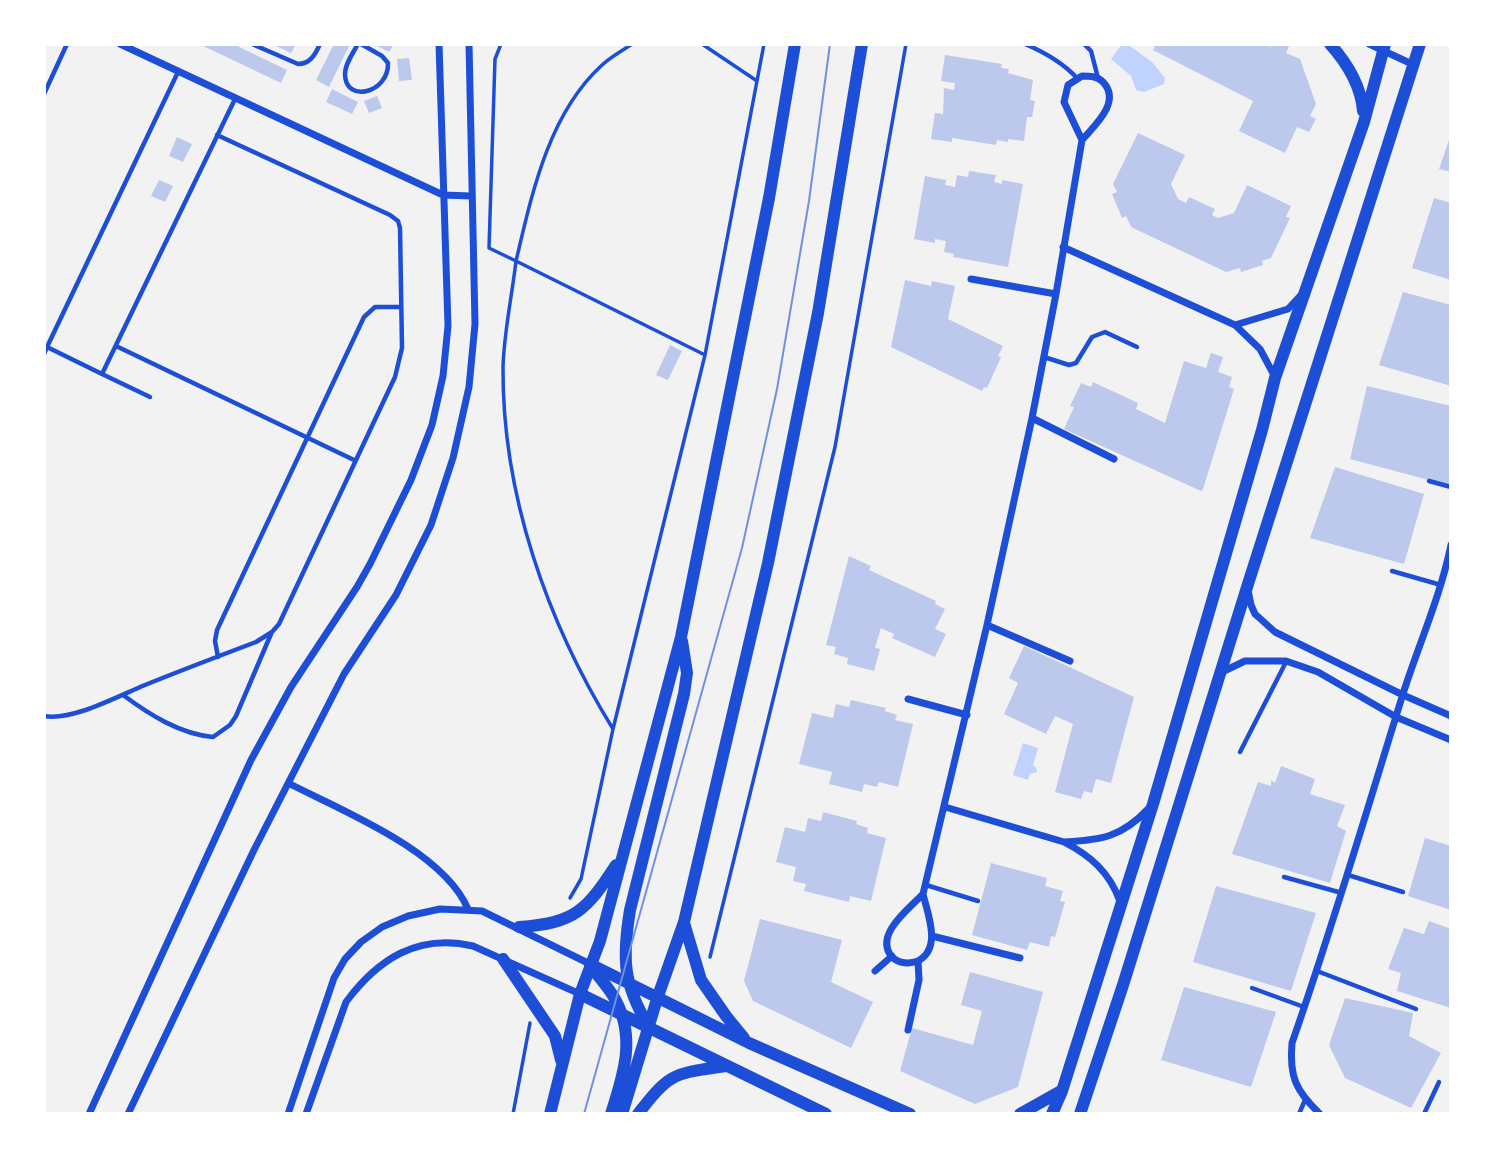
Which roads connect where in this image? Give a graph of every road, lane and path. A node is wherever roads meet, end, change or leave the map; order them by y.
1 (67, 44) edge
2 (120, 44) edge
3 (252, 44) edge
4 (320, 44) edge
5 (360, 44) edge
6 (439, 44) edge
7 (469, 44) edge
8 (501, 44) edge
9 (632, 44) edge
10 (702, 44) edge
11 (764, 44) edge
12 (795, 44) edge
13 (860, 44) edge
14 (906, 44) edge
15 (1025, 44) edge
16 (1084, 44) edge
17 (1330, 44) edge
18 (1369, 44) edge
19 (1420, 44) edge
20 (1384, 47) edge
21 (1412, 64) junction
22 (178, 72) junction
23 (1077, 78) junction
24 (1098, 79) junction
25 (757, 81) junction
26 (44, 94) edge
27 (235, 99) junction
28 (1364, 122) junction
29 (218, 135) junction
30 (1082, 140) junction
31 (443, 195) junction
32 (471, 196) junction
33 (1063, 247) junction
34 (516, 261) junction
35 (971, 279) dead end
36 (1304, 293) junction
37 (1056, 294) junction
38 (401, 307) junction
39 (1235, 325) junction
40 (116, 346) junction
41 (47, 347) junction
42 (1137, 347) dead end
43 (44, 354) edge
44 (705, 355) junction
45 (1043, 357) junction
46 (103, 374) junction
47 (1275, 378) junction
48 (150, 397) dead end
49 (1031, 418) junction
50 (306, 437) junction
51 (1114, 459) dead end
52 (354, 460) junction
53 (1429, 481) dead end
54 (1451, 487) edge
55 (1451, 545) edge
56 (1450, 557) edge
57 (1392, 571) dead end
58 (1248, 584) junction
59 (1442, 585) junction
60 (987, 625) junction
61 (272, 632) junction
62 (681, 637) junction
63 (218, 657) junction
64 (1070, 661) dead end
65 (1286, 661) junction
66 (1220, 674) junction
67 (123, 694) junction
68 (1403, 695) junction
69 (908, 699) dead end
70 (967, 715) junction
71 (44, 716) edge
72 (1451, 716) edge
73 (1396, 717) junction
74 (613, 729) junction
75 (1451, 740) edge
76 (1240, 752) dead end
77 (290, 784) junction
78 (1153, 804) junction
79 (945, 807) junction
80 (1064, 842) junction
81 (622, 856) junction
82 (1348, 875) junction
83 (1284, 877) dead end
84 (926, 885) junction
85 (1404, 892) dead end
86 (1343, 893) junction
87 (923, 894) junction
88 (978, 901) dead end
89 (1121, 902) junction
90 (468, 909) junction
91 (573, 915) junction
92 (684, 922) junction
93 (519, 928) junction
94 (932, 936) junction
95 (892, 956) junction
96 (1020, 958) dead end
97 (503, 959) junction
98 (918, 961) junction
99 (590, 964) junction
100 (875, 971) dead end
101 (1317, 971) junction
102 (701, 980) junction
103 (628, 984) junction
104 (1252, 988) dead end
105 (580, 994) junction
106 (657, 999) junction
107 (1305, 1007) junction
108 (1416, 1009) dead end
109 (622, 1014) junction
110 (542, 1015) junction
111 (649, 1027) junction
112 (908, 1030) dead end
113 (749, 1043) junction
114 (562, 1064) junction
115 (727, 1066) junction
116 (1439, 1082) dead end
117 (1062, 1091) junction
118 (1306, 1100) junction
119 (1081, 1113) edge
120 (89, 1114) edge
121 (128, 1114) edge
122 (288, 1114) edge
123 (306, 1114) edge
124 (513, 1114) edge
125 (550, 1114) edge
126 (611, 1114) edge
127 (622, 1114) edge
128 (638, 1114) edge
129 (826, 1114) edge
130 (911, 1114) edge
131 (1020, 1114) edge
132 (1052, 1114) edge
133 (1299, 1114) edge
134 (1320, 1114) edge
135 (1424, 1114) edge

1 - 26 lane
2 - 22 street
3 - 4 lane
5 - 5 lane
6 - 31 street
7 - 32 street
8 - 34 path
9 - 34 path
10 - 25 path
11 - 25 path
12 - 62 street
13 - 92 street
14 - 102 path
15 - 23 lane
16 - 24 lane
17 - 28 street
18 - 20 street
19 - 21 street
20 - 21 street
20 - 28 street
21 - 58 street
22 - 27 street
22 - 41 lane
23 - 24 street
23 - 30 street
24 - 30 street
25 - 44 path
27 - 29 lane
27 - 31 street
28 - 36 street
29 - 38 lane
29 - 40 lane
30 - 33 street
31 - 32 street
31 - 120 street
32 - 77 street
33 - 37 street
33 - 39 street
34 - 44 path
34 - 74 path
35 - 37 street
36 - 39 street
36 - 47 street
37 - 45 street
38 - 50 lane
38 - 52 lane
39 - 47 street
40 - 46 lane
40 - 50 lane
41 - 43 lane
41 - 46 lane
42 - 45 lane
44 - 74 path
45 - 49 street
46 - 48 lane
47 - 78 street
49 - 51 street
49 - 60 street
50 - 52 lane
50 - 63 lane
52 - 61 lane
53 - 54 lane
55 - 56 street
56 - 59 street
57 - 59 lane
58 - 66 street
58 - 68 street
59 - 68 street
60 - 64 street
60 - 70 street
61 - 63 lane
61 - 67 lane
62 - 81 street
62 - 103 street
63 - 67 lane
65 - 66 street
65 - 73 street
65 - 76 lane
66 - 119 street
67 - 71 lane
68 - 72 street
68 - 73 street
69 - 70 street
70 - 79 street
73 - 75 street
73 - 82 street
74 - 91 path
77 - 90 street
77 - 121 street
78 - 80 street
78 - 89 street
79 - 80 street
79 - 84 street
80 - 89 street
81 - 91 street
81 - 99 street
82 - 85 lane
82 - 86 street
83 - 86 lane
84 - 87 street
84 - 88 lane
86 - 101 street
87 - 94 street
87 - 95 street
89 - 117 street
90 - 93 street
90 - 122 street
91 - 93 street
92 - 102 street
92 - 106 street
93 - 99 street
94 - 96 street
94 - 98 street
95 - 98 street
95 - 100 street
97 - 105 street
97 - 110 street
97 - 123 street
98 - 112 street
99 - 103 street
99 - 105 street
99 - 109 street
101 - 107 street
101 - 108 lane
102 - 113 street
103 - 106 street
103 - 111 street
104 - 107 lane
105 - 109 street
105 - 114 street
106 - 111 street
106 - 113 street
107 - 118 street
109 - 111 street
109 - 126 street
110 - 114 street
110 - 124 path
111 - 115 street
111 - 127 street
113 - 130 street
114 - 125 street
115 - 128 street
115 - 129 street
116 - 135 lane
117 - 131 street
117 - 132 street
118 - 133 lane
118 - 134 street

